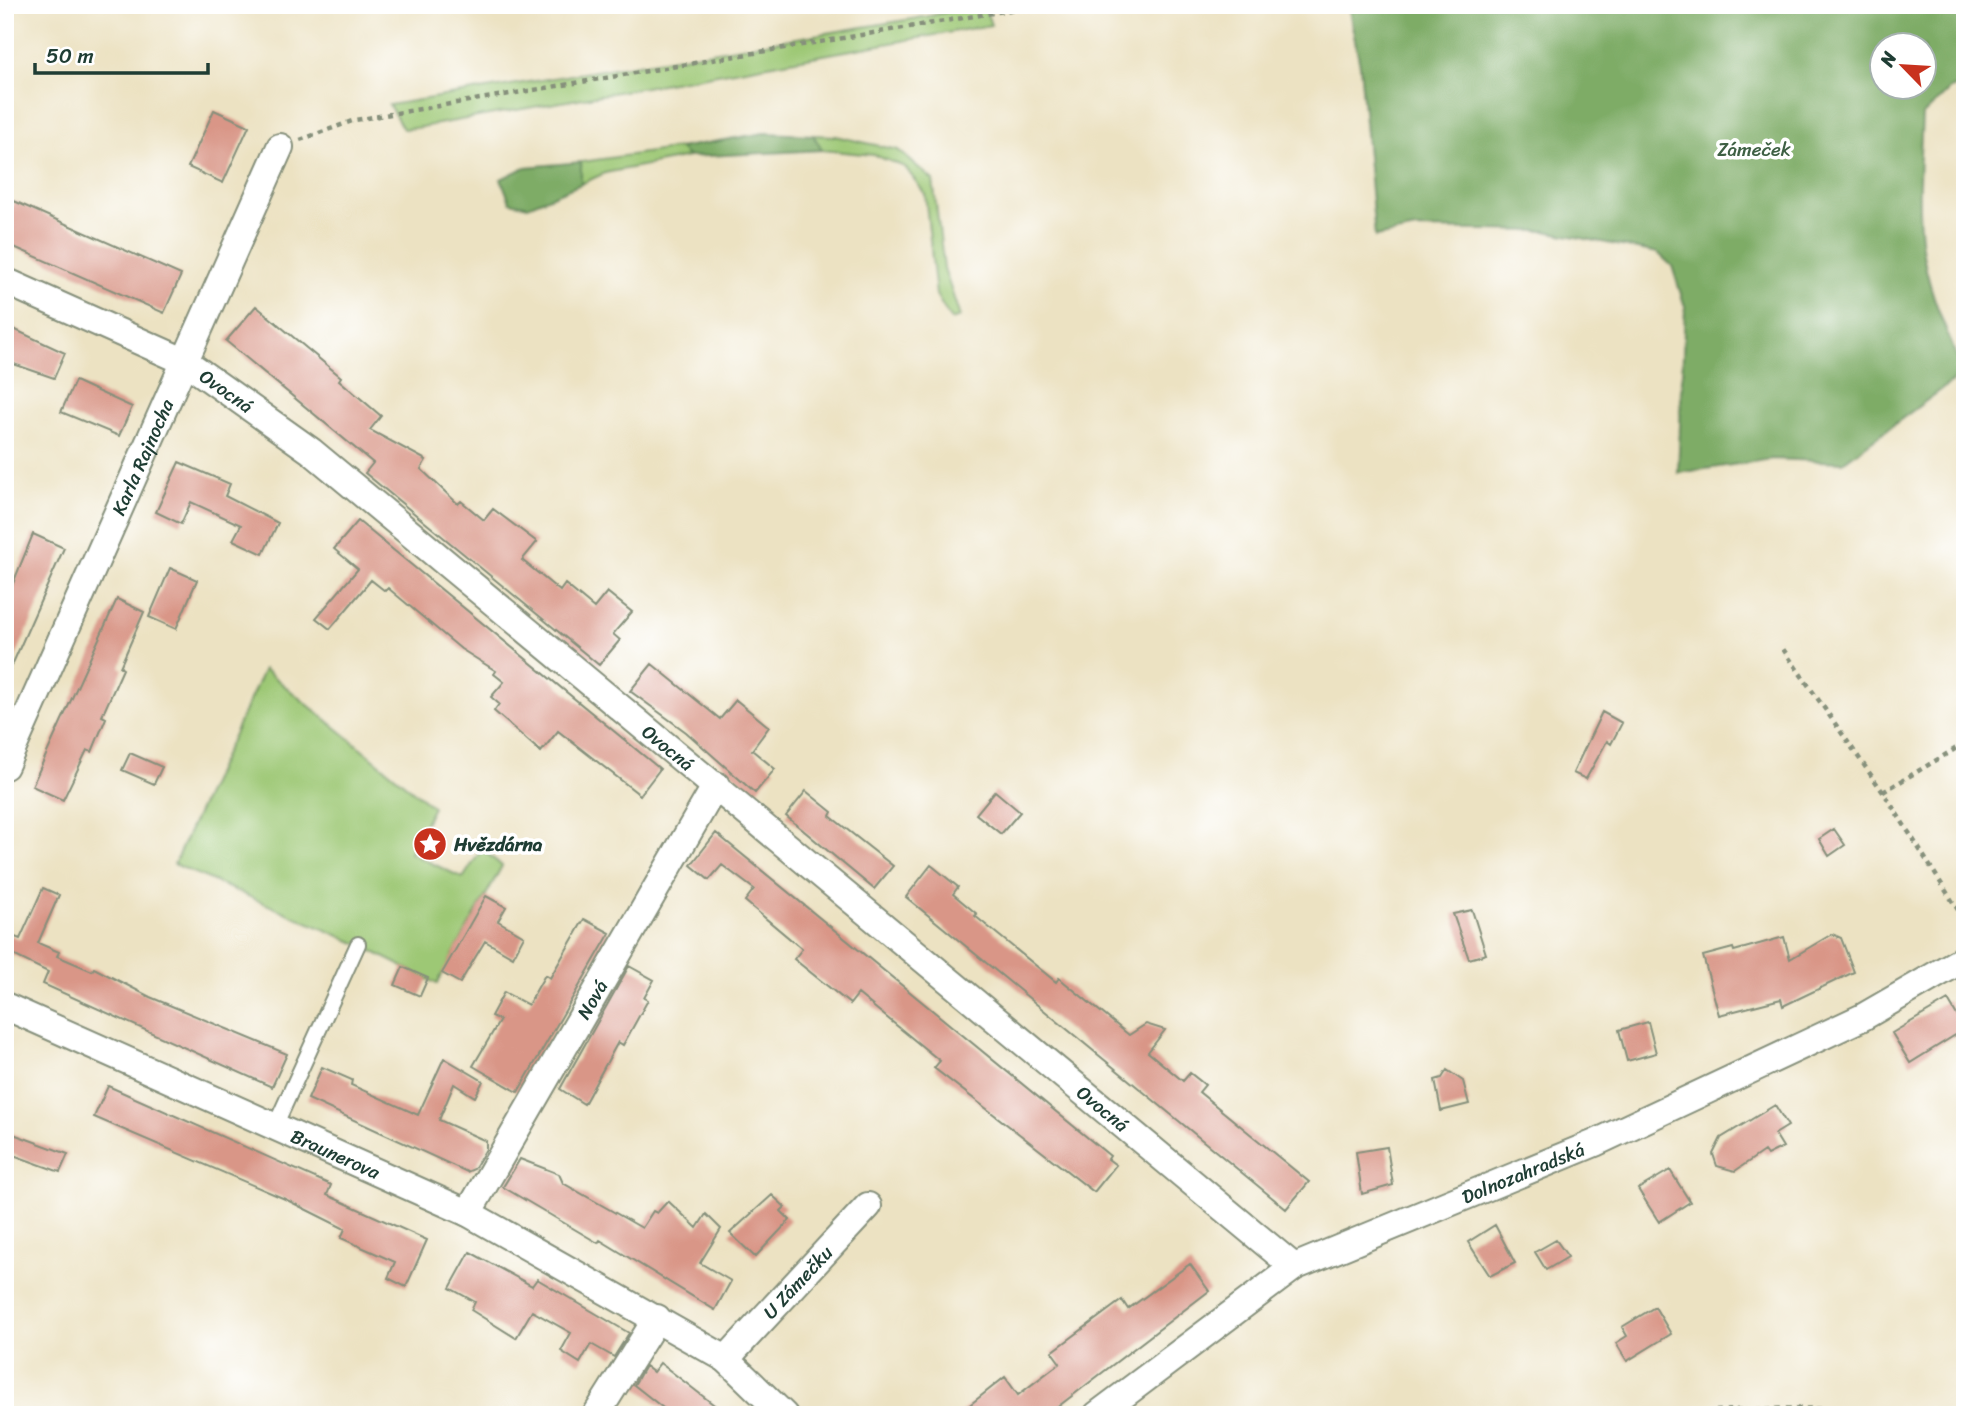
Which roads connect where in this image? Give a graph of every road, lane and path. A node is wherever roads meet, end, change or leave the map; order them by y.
1 (1040, 5) edge
2 (280, 147) joint
3 (5, 281) edge
4 (186, 362) junction
5 (1783, 649) dead end
6 (1965, 743) edge
7 (5, 766) edge
8 (716, 785) junction
9 (1883, 792) junction
10 (1965, 921) edge
11 (358, 944) dead end
12 (1965, 958) edge
13 (5, 1006) edge
14 (275, 1126) junction
15 (868, 1206) dead end
16 (468, 1213) junction
17 (1294, 1266) junction
18 (657, 1318) junction
19 (726, 1359) junction
20 (596, 1415) edge
21 (784, 1415) edge
22 (1097, 1415) edge
23 (1656, 1415) edge
24 (1903, 1415) edge

1 - 2 path
2 - 4 street, Karla Rajnocha
3 - 4 street, Ovocná
4 - 7 street, Karla Rajnocha
4 - 8 street, Ovocná
5 - 9 path
6 - 9 path
8 - 16 street, Nová
8 - 17 street, Ovocná
9 - 10 path
11 - 14 lane
12 - 17 street, Dolnozahradská
13 - 14 street, Braunerova
14 - 16 street, Braunerova
15 - 19 street, U Zámečku
16 - 18 street, Braunerova
17 - 22 street, Dolnozahradská
18 - 19 street, Braunerova
18 - 20 street
19 - 21 street, Braunerova
23 - 24 path

